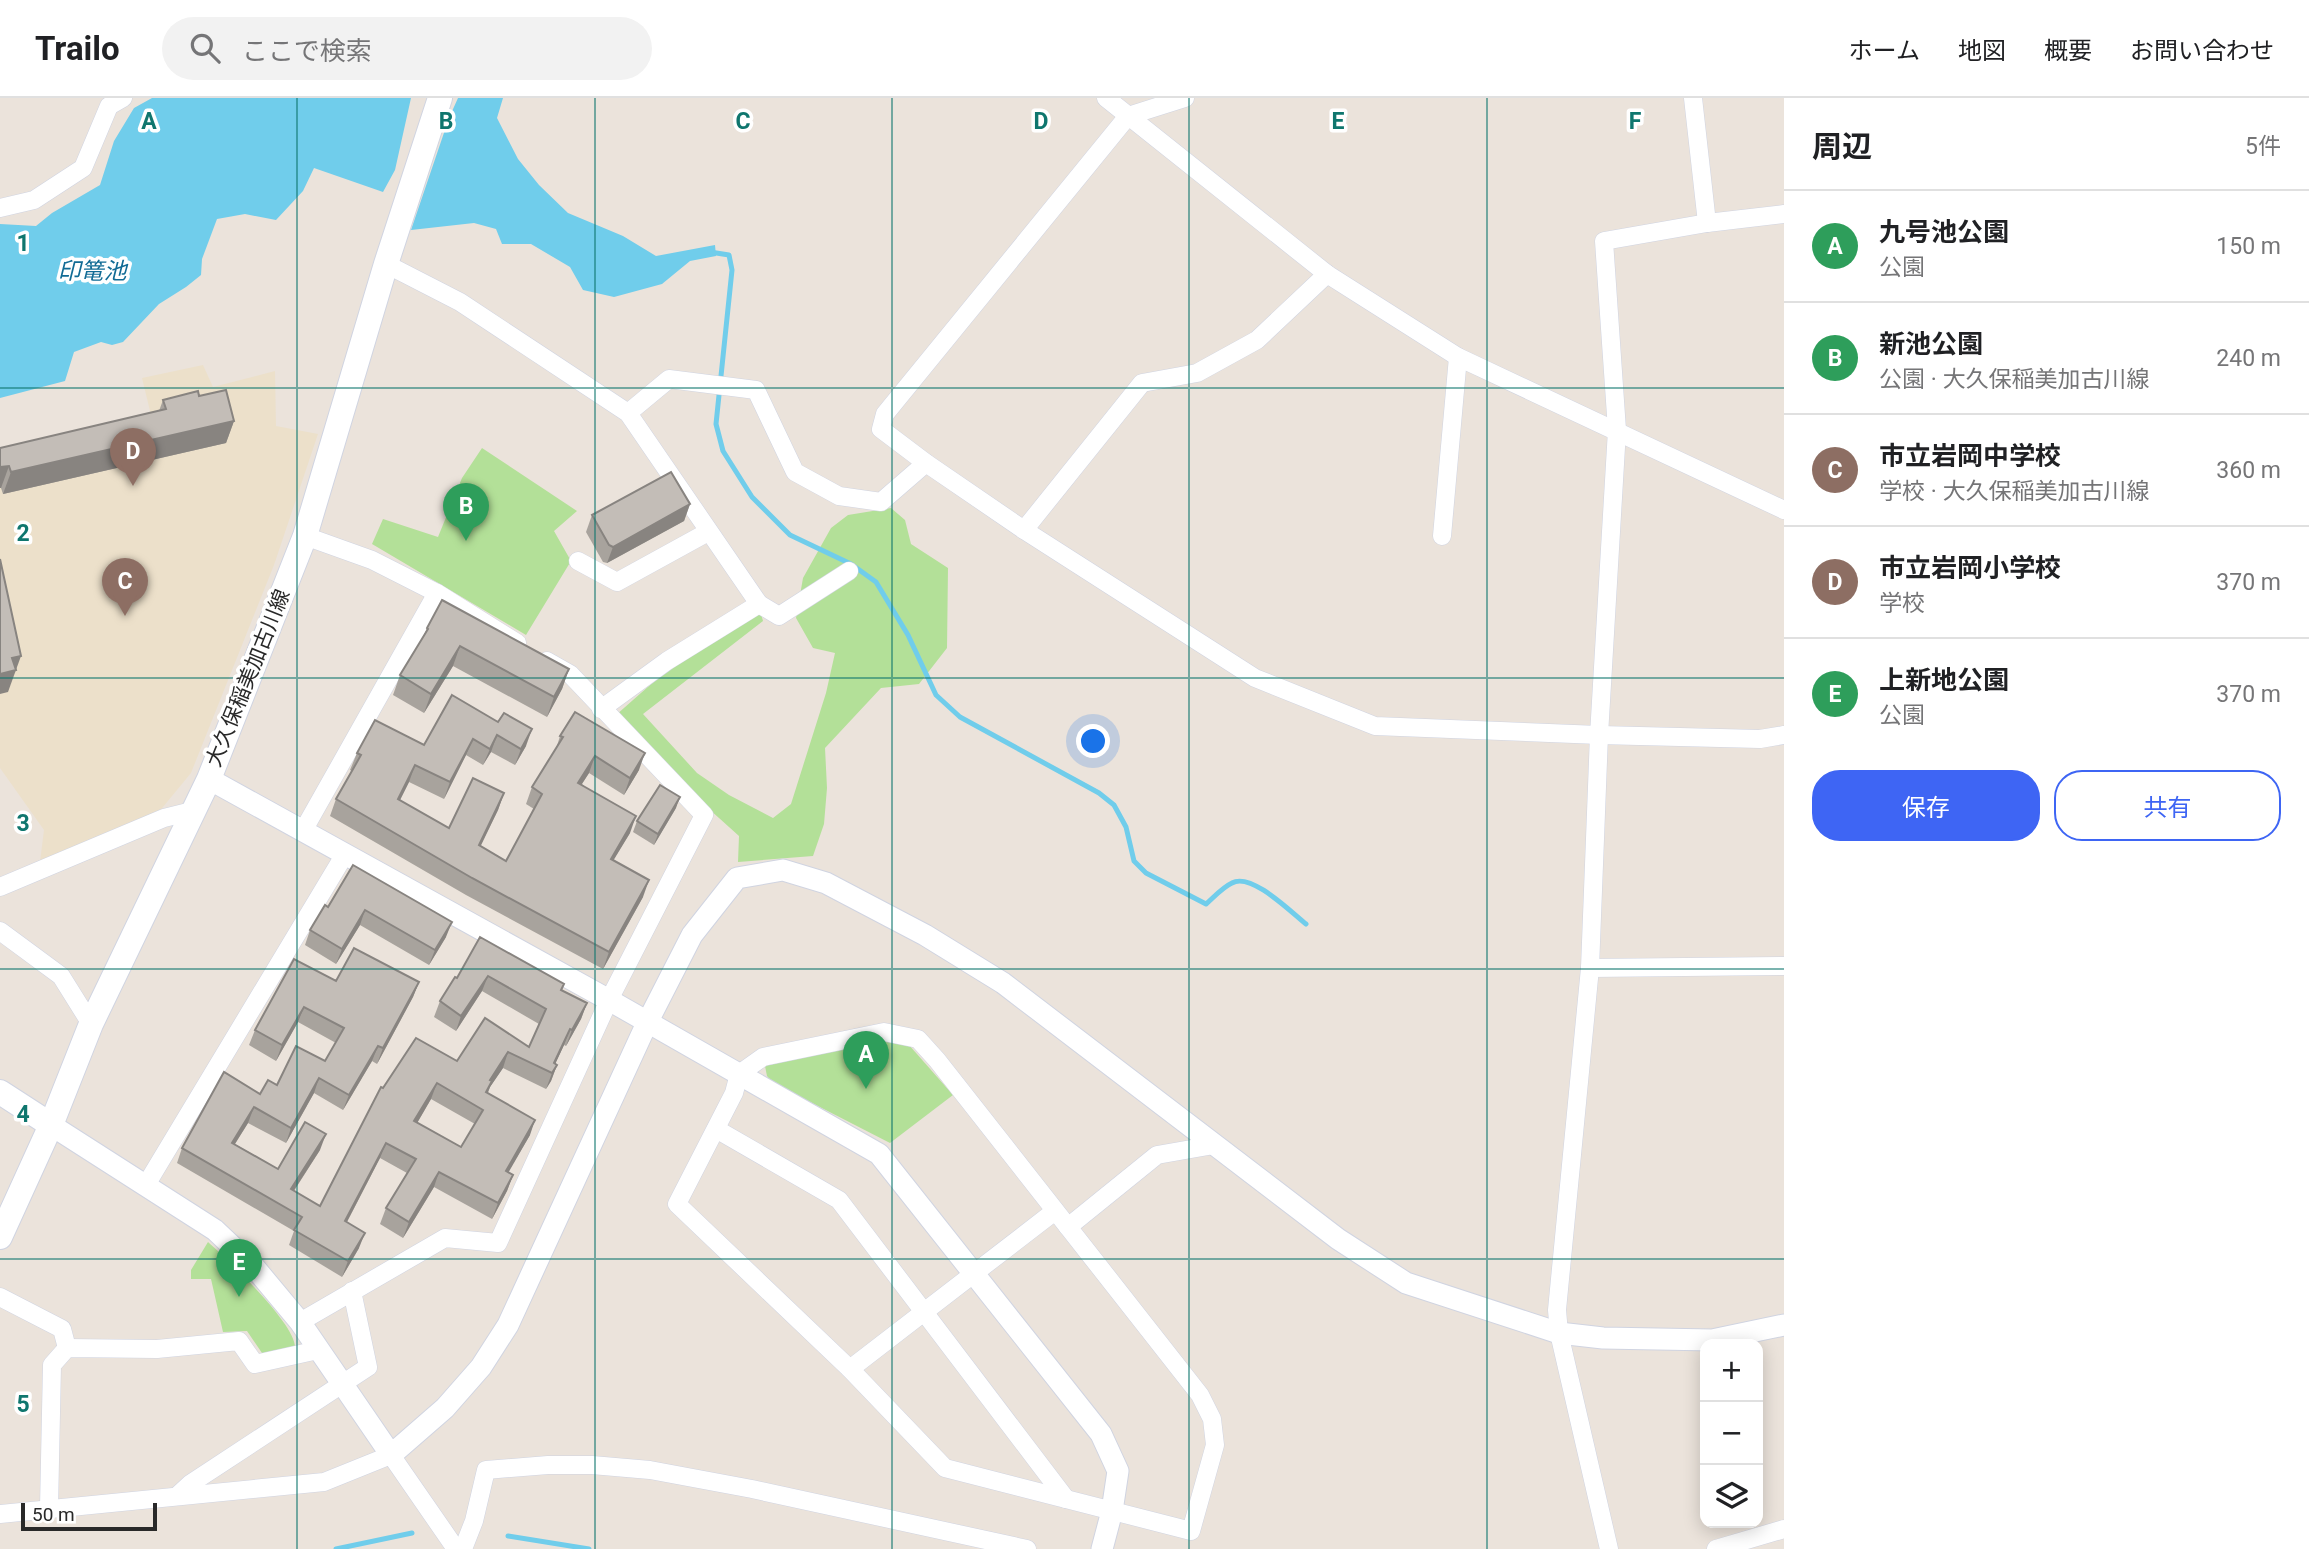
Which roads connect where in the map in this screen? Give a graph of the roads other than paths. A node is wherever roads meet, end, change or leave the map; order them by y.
1 (123, 98) edge
2 (440, 98) edge
3 (1107, 98) edge
4 (1185, 98) edge
5 (1693, 98) edge
6 (1128, 116) junction
7 (0, 208) edge
8 (1784, 214) edge
9 (1707, 223) junction
10 (386, 264) junction
11 (1327, 274) junction
12 (1458, 357) junction
13 (628, 413) junction
14 (1616, 430) junction
15 (926, 463) junction
16 (1784, 510) edge
17 (1024, 530) junction
18 (708, 532) junction
19 (305, 536) junction
20 (1442, 536) dead end
21 (578, 561) dead end
22 (849, 572) dead end
23 (437, 593) junction
24 (759, 604) junction
25 (601, 709) junction
26 (1784, 734) edge
27 (1599, 735) junction
28 (209, 779) junction
29 (192, 811) junction
30 (303, 831) junction
31 (345, 854) junction
32 (0, 887) edge
33 (0, 931) edge
34 (1784, 966) edge
35 (1590, 968) junction
36 (609, 1000) junction
37 (647, 1023) junction
38 (91, 1024) junction
39 (739, 1074) junction
40 (0, 1092) edge
41 (51, 1125) junction
42 (716, 1129) junction
43 (1214, 1145) junction
44 (146, 1185) junction
45 (1055, 1211) junction
46 (1068, 1227) junction
47 (0, 1237) edge
48 (975, 1275) junction
49 (352, 1291) junction
50 (0, 1297) edge
51 (924, 1312) junction
52 (300, 1322) junction
53 (1784, 1325) edge
54 (1559, 1333) junction
55 (67, 1348) junction
56 (318, 1350) junction
57 (850, 1369) junction
58 (342, 1385) junction
59 (391, 1455) junction
60 (177, 1496) junction
61 (1066, 1499) junction
62 (49, 1508) junction
63 (1112, 1511) junction
64 (0, 1514) edge
65 (1784, 1530) edge
66 (456, 1549) edge
67 (463, 1549) edge
68 (1027, 1549) edge
69 (1102, 1549) edge
70 (1609, 1549) edge
71 (1716, 1549) edge

1 - 7 street
2 - 10 main road, 大久保稲美加古川線
3 - 6 street
4 - 6 street
5 - 9 street
6 - 11 street
6 - 15 street
8 - 9 street
9 - 14 street
10 - 13 street
10 - 19 main road, 大久保稲美加古川線
11 - 12 street
11 - 17 street
12 - 14 street
12 - 20 street
13 - 15 street
13 - 18 street
14 - 16 street
14 - 27 street
15 - 17 street
17 - 27 street
18 - 21 street
18 - 24 street
19 - 23 street
19 - 28 main road, 大久保稲美加古川線
22 - 24 street
23 - 25 street
23 - 30 street
24 - 25 street
25 - 36 street
26 - 27 street
27 - 35 street
28 - 29 main road, 大久保稲美加古川線
28 - 30 street
29 - 32 street
29 - 38 main road, 大久保稲美加古川線
30 - 31 street
31 - 36 street
31 - 44 street
33 - 38 street
34 - 35 street
35 - 54 street
36 - 37 street
36 - 49 street
37 - 39 street
37 - 43 street
37 - 59 street
38 - 41 main road, 大久保稲美加古川線
39 - 42 street
39 - 45 street
39 - 48 street
40 - 41 main road
41 - 44 street
41 - 47 main road, 大久保稲美加古川線
42 - 51 street
42 - 57 street
43 - 46 street
43 - 54 street
44 - 52 street
45 - 46 street
45 - 48 street
46 - 63 street
48 - 51 street
48 - 63 street
49 - 52 street
49 - 58 street
50 - 55 street
51 - 57 street
51 - 61 street
52 - 56 street
53 - 54 street
54 - 70 street
55 - 56 street
55 - 62 street
56 - 58 street
57 - 61 street
58 - 59 street
58 - 60 street
59 - 60 street
59 - 66 street
60 - 62 street
61 - 63 street
62 - 64 street
63 - 69 street
65 - 71 street
67 - 68 street

